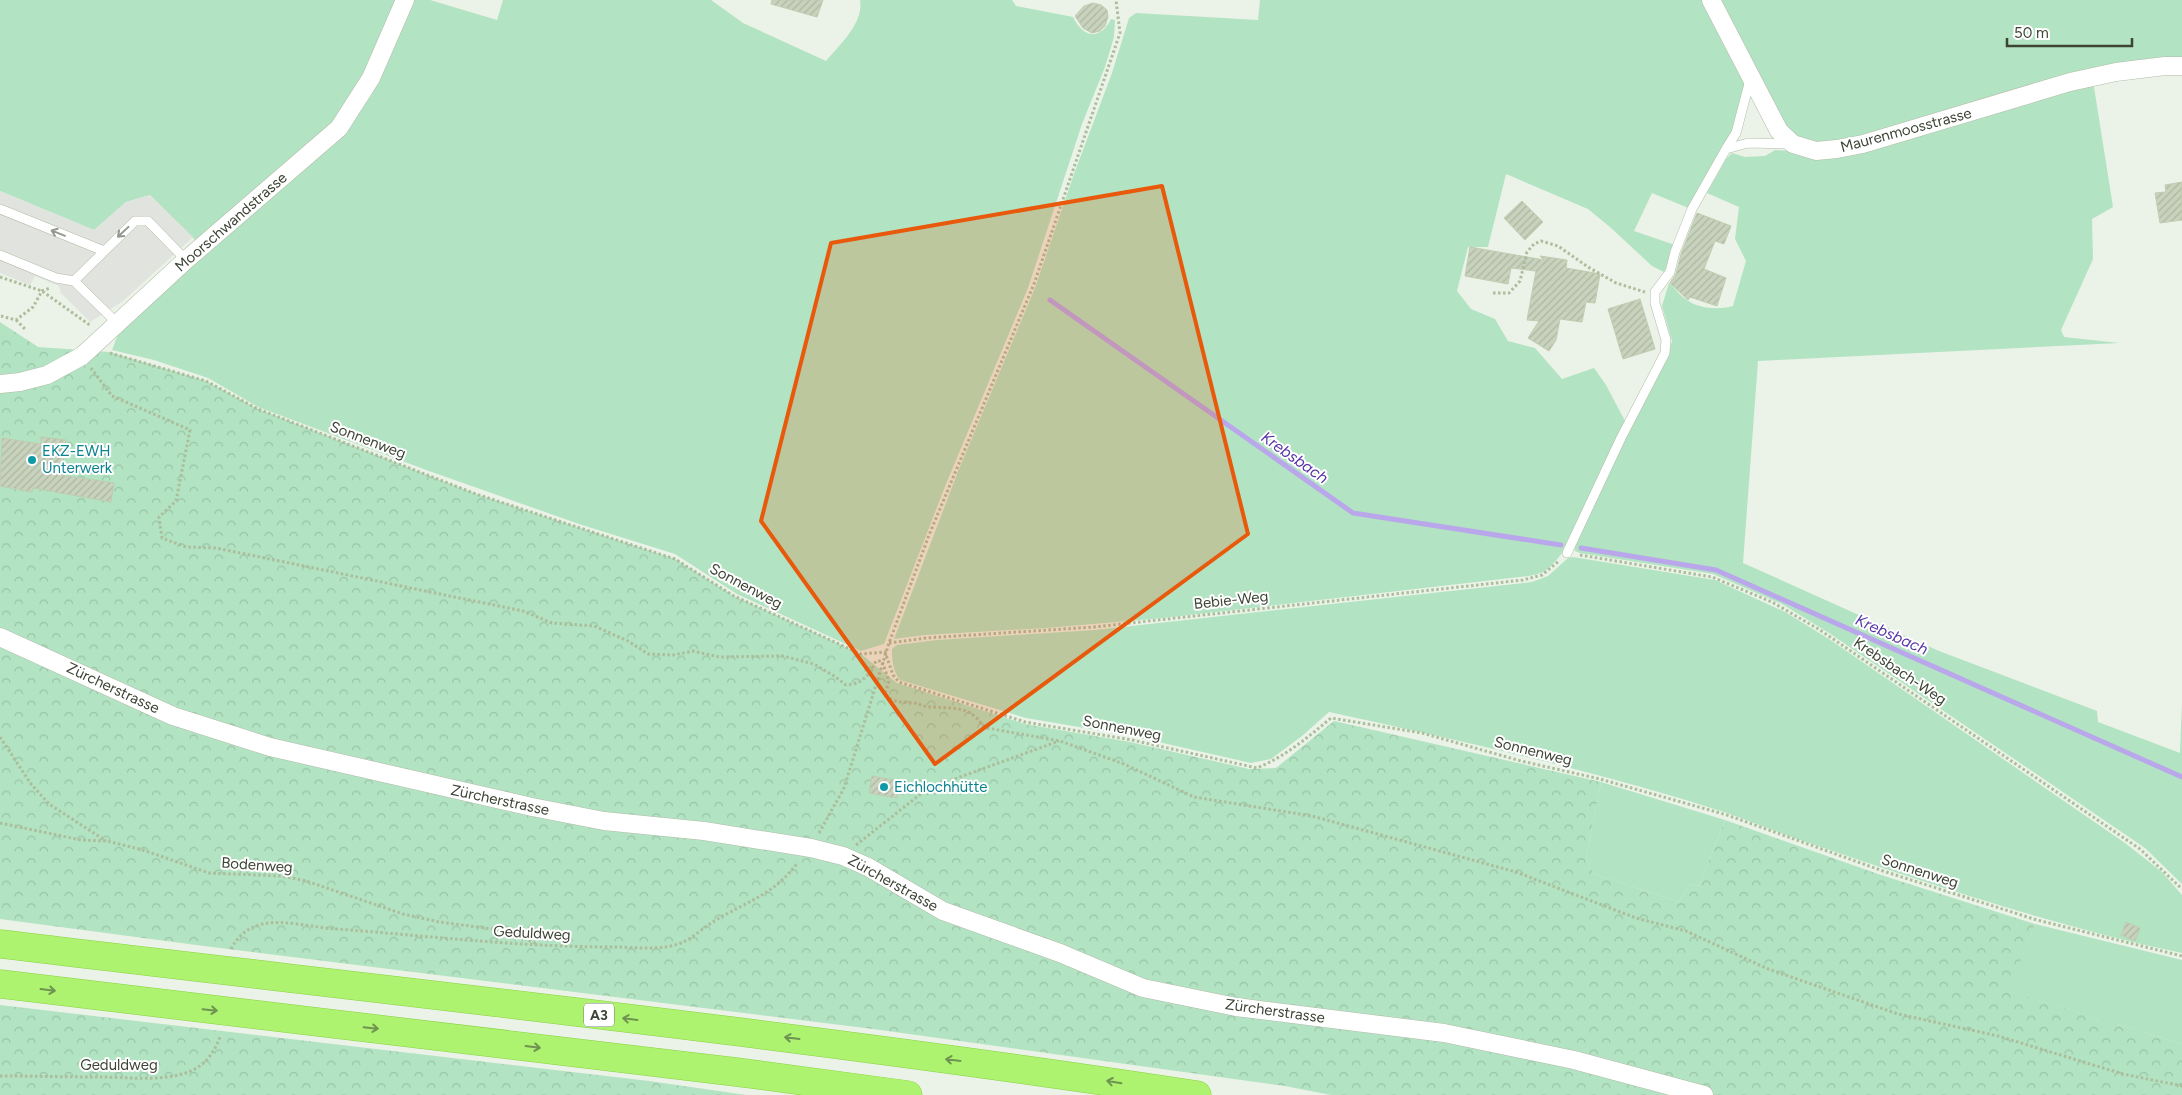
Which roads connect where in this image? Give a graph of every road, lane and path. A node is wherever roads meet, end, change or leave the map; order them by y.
1 (405, 0) edge
2 (1116, 0) edge
3 (1712, 0) edge
4 (2182, 66) edge
5 (1751, 78) junction
6 (1793, 144) junction
7 (1726, 149) junction
8 (0, 209) edge
9 (104, 251) junction
10 (0, 256) edge
11 (186, 260) junction
12 (0, 277) edge
13 (74, 281) junction
14 (42, 291) junction
15 (1493, 292) dead end
16 (1655, 292) junction
17 (0, 316) edge
18 (16, 320) junction
19 (117, 323) junction
20 (25, 329) dead end
21 (102, 337) junction
22 (82, 356) junction
23 (0, 384) edge
24 (1567, 553) junction
25 (0, 637) edge
26 (889, 643) junction
27 (885, 652) junction
28 (882, 661) junction
29 (0, 737) edge
30 (1060, 741) junction
31 (0, 823) edge
32 (107, 841) junction
33 (811, 848) junction
34 (843, 856) junction
35 (2182, 889) edge
36 (0, 944) edge
37 (539, 945) junction
38 (230, 950) dead end
39 (2182, 956) edge
40 (0, 984) edge
41 (220, 1036) dead end
42 (0, 1076) edge
43 (2182, 1086) edge
44 (908, 1095) edge
45 (1196, 1095) edge
46 (1704, 1095) edge

1 - 11 street, Moorschwandstrasse
2 - 26 path, Geduldweg
3 - 5 street
4 - 6 street, Maurenmoosstrasse
5 - 6 street
5 - 7 lane
6 - 7 lane
7 - 16 lane
9 -> 8 lane
11 -> 9 lane
9 - 13 lane
10 - 13 lane
11 - 19 street, Moorschwandstrasse
12 - 14 path, Sonnenweg
13 - 19 lane
14 - 18 path
14 - 21 path, Sonnenweg
15 - 16 path
16 - 24 lane
17 - 18 path
18 - 20 path
19 - 21 street, Moorschwandstrasse
21 - 22 street, Moorschwandstrasse
21 - 27 path, Sonnenweg
22 - 23 street, Moorschwandstrasse
22 - 28 path
24 - 26 path, Bebie-Weg
24 - 35 path, Krebsbach-Weg
25 - 33 street, Zürcherstrasse
26 - 27 path, Geduldweg
27 - 28 path, Geduldweg
27 - 39 path, Sonnenweg
28 - 30 path
28 - 33 path, Geduldweg
29 - 32 path
30 - 34 path
30 - 43 path
31 - 32 path, Bodenweg
32 - 37 path, Bodenweg
33 - 34 street, Zürcherstrasse
33 - 37 path, Geduldweg
34 - 46 street, Zürcherstrasse
45 -> 36 highway, A3
37 - 38 path, Geduldweg
40 -> 44 highway
41 - 42 path, Geduldweg

